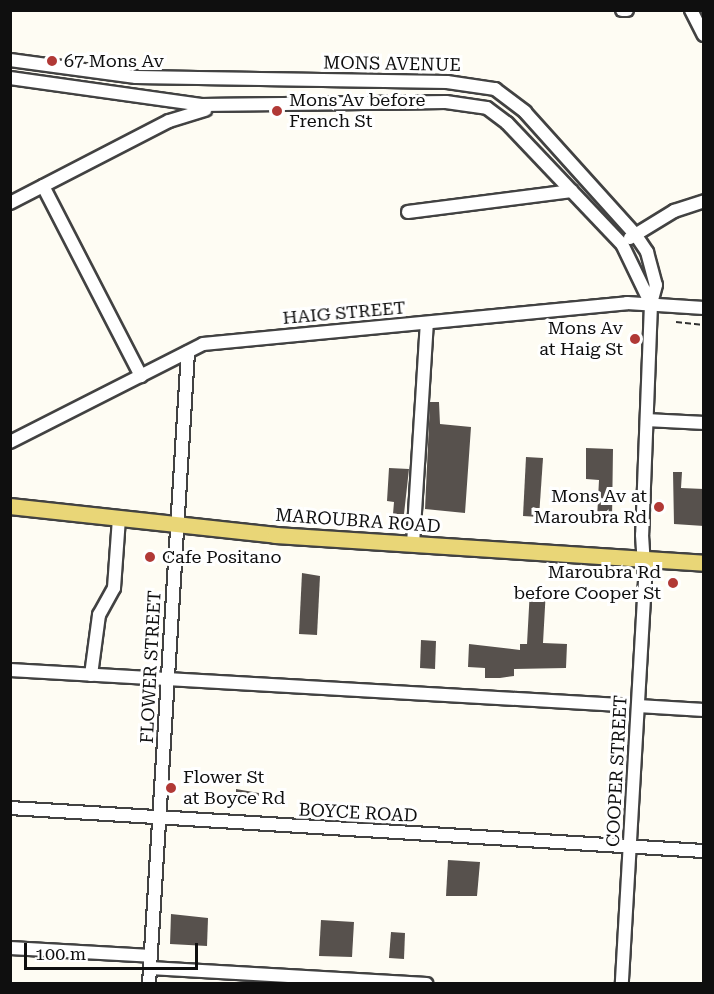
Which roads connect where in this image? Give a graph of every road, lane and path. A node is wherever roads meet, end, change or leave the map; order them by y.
1 (691, 10) edge
2 (703, 33) edge
3 (10, 60) edge
4 (10, 78) edge
5 (233, 106) junction
6 (43, 186) junction
7 (572, 191) junction
8 (704, 201) edge
9 (10, 203) edge
10 (408, 212) dead end
11 (635, 234) junction
12 (622, 244) junction
13 (651, 304) junction
14 (704, 308) edge
15 (676, 322) dead end
16 (427, 323) junction
17 (704, 325) edge
18 (188, 352) junction
19 (141, 376) junction
20 (647, 420) junction
21 (704, 423) edge
22 (10, 442) edge
23 (10, 506) edge
24 (119, 518) junction
25 (177, 524) junction
26 (413, 544) junction
27 (646, 560) junction
28 (704, 563) edge
29 (10, 670) edge
30 (91, 675) junction
31 (168, 680) junction
32 (620, 705) dead end
33 (638, 706) junction
34 (704, 710) edge
35 (10, 808) edge
36 (160, 819) junction
37 (631, 847) junction
38 (704, 851) edge
39 (10, 948) edge
40 (151, 962) junction
41 (149, 984) edge
42 (427, 984) edge
43 (622, 984) edge

1 - 2 street
3 - 11 street, MONS AVENUE
4 - 5 street, MONS AVENUE
5 - 6 street
5 - 7 street, MONS AVENUE
6 - 9 street
6 - 19 street
7 - 10 street
7 - 12 street, MONS AVENUE
8 - 11 street
11 - 12 street
11 - 13 street, MONS AVENUE
12 - 13 street, MONS AVENUE
13 - 14 street, HAIG STREET
13 - 16 street, HAIG STREET
13 - 20 street, MONS AVENUE
15 - 17 path
16 - 18 street, HAIG STREET
16 - 26 street
18 - 19 street, HAIG STREET
18 - 25 street, FLOWER STREET
19 - 22 street, HAIG STREET
20 - 21 street
20 - 27 street, MONS AVENUE
23 - 24 main road, MAROUBRA ROAD
24 - 25 main road, MAROUBRA ROAD
24 - 30 street
25 - 26 main road, MAROUBRA ROAD
25 - 31 street, FLOWER STREET
26 - 27 main road, MAROUBRA ROAD
27 - 28 main road, MAROUBRA ROAD
27 - 33 street, COOPER STREET
29 - 30 street
30 - 31 street
31 - 32 street
31 - 36 street, FLOWER STREET
33 - 34 street
33 - 37 street, COOPER STREET
35 - 36 street, BOYCE ROAD
36 - 37 street, BOYCE ROAD
36 - 40 street, FLOWER STREET
37 - 38 street, BOYCE ROAD
37 - 43 street, COOPER STREET
39 - 40 street
40 - 41 street, FLOWER STREET
40 - 42 street

